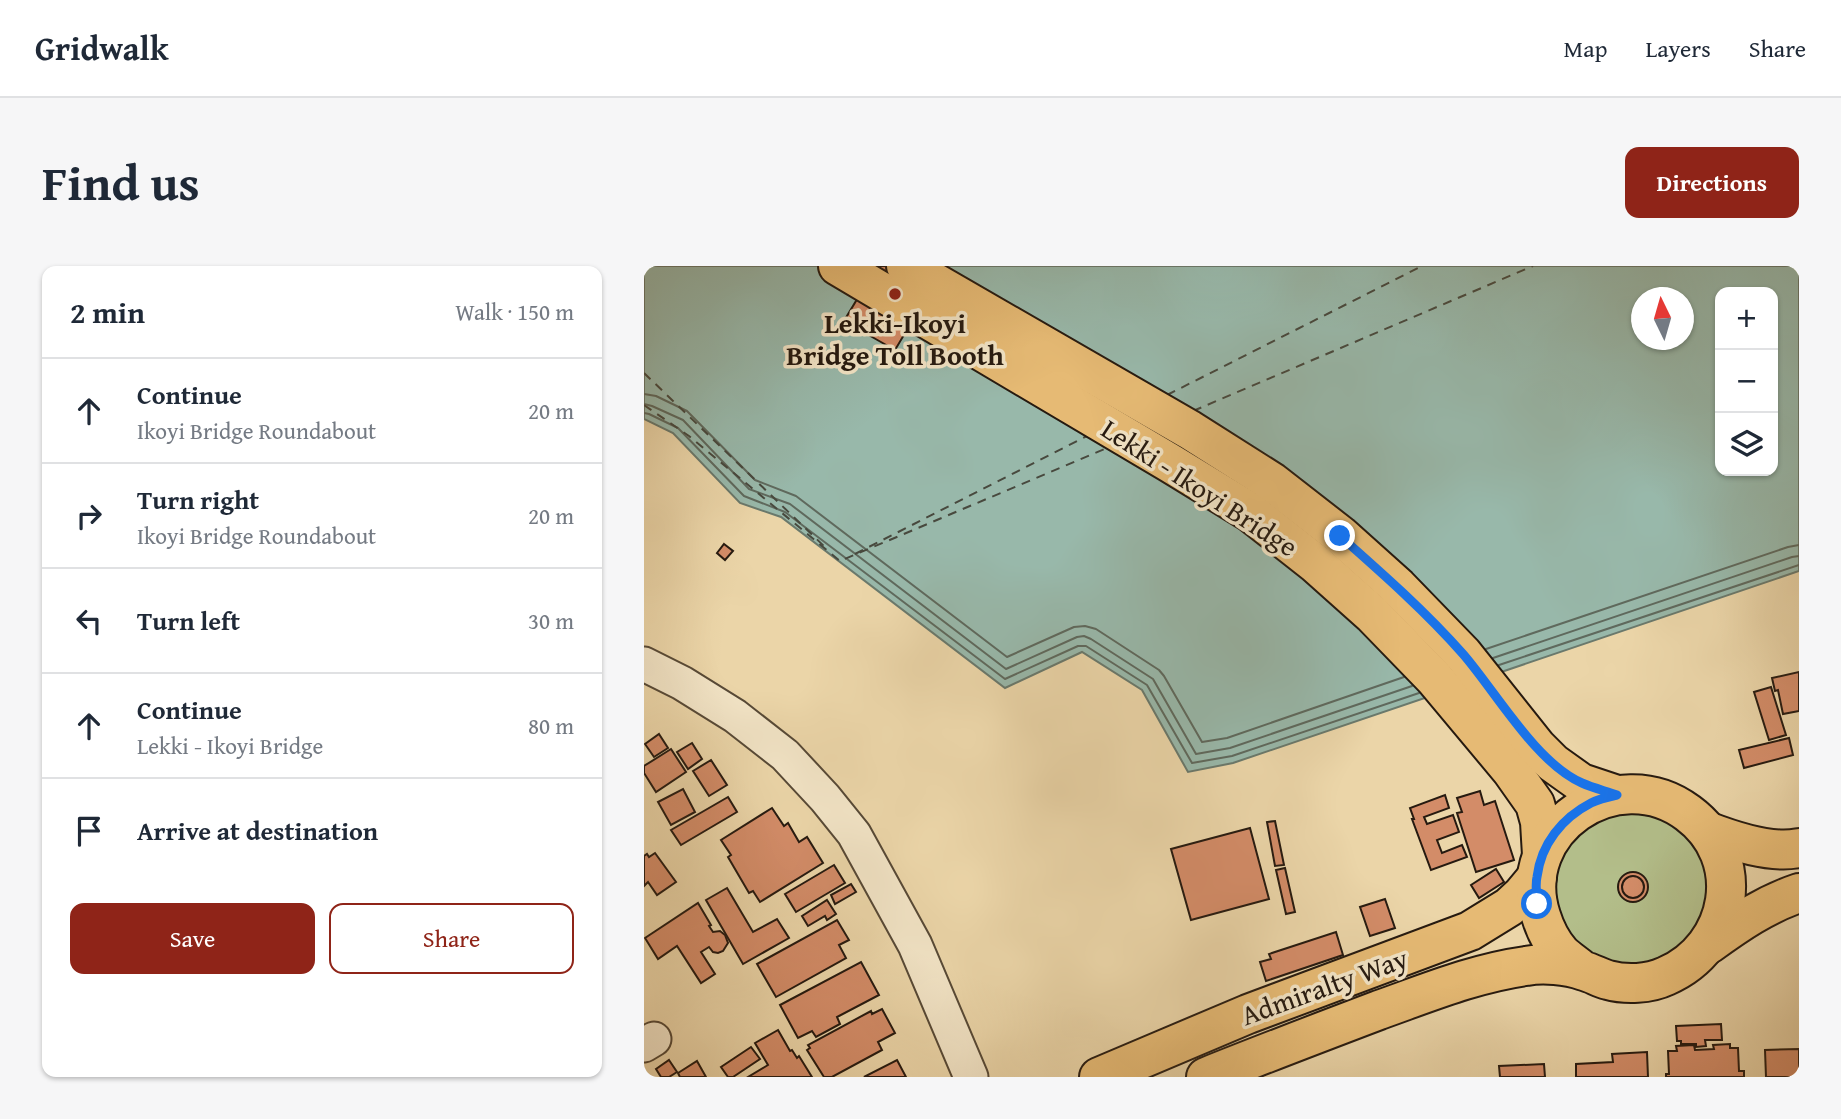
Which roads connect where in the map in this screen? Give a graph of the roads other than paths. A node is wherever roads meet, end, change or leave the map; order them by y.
1 (838, 266) edge
2 (906, 266) edge
3 (644, 664) edge
4 (1524, 759) junction
5 (1617, 795) junction
6 (1707, 831) junction
7 (1799, 848) edge
8 (1539, 866) junction
9 (1799, 893) edge
10 (1709, 944) junction
11 (1582, 970) junction
12 (971, 1077) edge
13 (1099, 1077) edge
14 (1206, 1077) edge

1 - 4 main road, Lekki - Ikoyi Bridge
2 - 4 main road, Lekki - Ikoyi Bridge
3 - 12 street
4 - 5 main road
4 - 8 main road
5 - 6 main road
5 - 8 main road
6 - 7 main road
6 - 10 main road
8 - 11 main road
8 - 13 main road, Admiralty Way
9 - 10 main road
10 - 11 main road
11 - 14 main road, Admiralty Way

